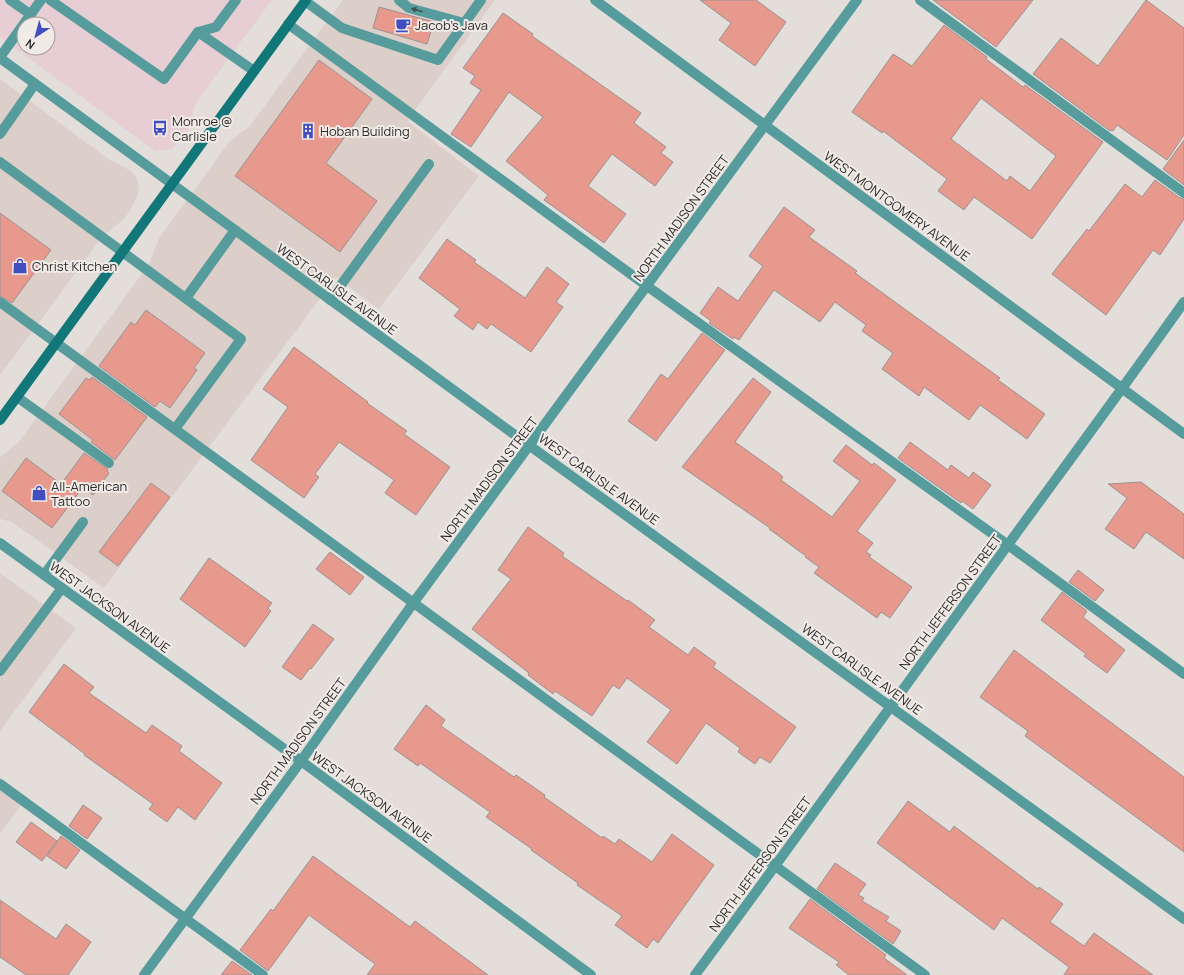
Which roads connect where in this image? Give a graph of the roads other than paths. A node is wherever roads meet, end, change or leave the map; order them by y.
1 (10, 0) edge
2 (41, 0) edge
3 (50, 0) edge
4 (236, 0) edge
5 (399, 0) edge
6 (481, 0) edge
7 (595, 0) edge
8 (856, 0) edge
9 (920, 0) edge
10 (305, 1) edge
11 (30, 14) junction
12 (464, 23) junction
13 (288, 24) junction
14 (198, 32) junction
15 (0, 58) edge
16 (254, 71) junction
17 (35, 84) junction
18 (766, 125) junction
19 (0, 134) edge
20 (0, 162) edge
21 (429, 164) dead end
22 (171, 184) junction
23 (1184, 192) edge
24 (235, 230) junction
25 (122, 251) junction
26 (648, 286) junction
27 (186, 298) junction
28 (330, 300) junction
29 (0, 302) edge
30 (1184, 302) edge
31 (56, 343) junction
32 (1123, 389) junction
33 (17, 397) junction
34 (0, 420) edge
35 (175, 429) junction
36 (1184, 434) edge
37 (530, 446) junction
38 (109, 463) dead end
39 (83, 522) dead end
40 (0, 543) edge
41 (1008, 545) junction
42 (44, 575) junction
43 (62, 588) junction
44 (414, 602) junction
45 (0, 671) edge
46 (1184, 674) edge
47 (892, 706) junction
48 (300, 761) junction
49 (0, 784) edge
50 (776, 866) junction
51 (186, 919) junction
52 (1184, 919) edge
53 (144, 975) edge
54 (263, 975) edge
55 (591, 975) edge
56 (695, 975) edge
57 (926, 975) edge

1 - 11 street
2 - 11 street
3 - 14 street
4 - 14 street
12 -> 5 street
6 - 12 street
7 - 18 street, WEST MONTGOMERY AVENUE
8 - 18 street, NORTH MADISON STREET
9 - 23 street
10 - 12 street
10 - 13 main road
11 - 15 street
13 - 16 main road
13 - 26 street
14 - 16 street
15 - 17 street, WEST CARLISLE AVENUE
16 - 22 main road
17 - 19 street
17 - 22 street, WEST CARLISLE AVENUE
18 - 26 street, NORTH MADISON STREET
18 - 32 street, WEST MONTGOMERY AVENUE
20 - 25 street
21 - 28 street
22 - 24 street, WEST CARLISLE AVENUE
22 - 25 main road
24 - 27 street
24 - 28 street, WEST CARLISLE AVENUE
25 - 27 street
25 - 31 main road
26 - 37 street, NORTH MADISON STREET
26 - 41 street
27 - 35 street
28 - 37 street, WEST CARLISLE AVENUE
29 - 31 street
30 - 32 street, NORTH JEFFERSON STREET
31 - 33 main road
31 - 35 street
32 - 36 street, WEST MONTGOMERY AVENUE
32 - 41 street, NORTH JEFFERSON STREET
33 - 34 main road
33 - 38 street
35 - 44 street
37 - 44 street, NORTH MADISON STREET
37 - 47 street, WEST CARLISLE AVENUE
39 - 42 street
40 - 42 street, WEST JACKSON AVENUE
41 - 46 street
41 - 47 street, NORTH JEFFERSON STREET
42 - 43 street, WEST JACKSON AVENUE
43 - 45 street
43 - 48 street, WEST JACKSON AVENUE
44 - 48 street, NORTH MADISON STREET
44 - 50 street
47 - 50 street, NORTH JEFFERSON STREET
47 - 52 street, WEST CARLISLE AVENUE
48 - 51 street, NORTH MADISON STREET
48 - 55 street, WEST JACKSON AVENUE
49 - 51 street
50 - 56 street, NORTH JEFFERSON STREET
50 - 57 street
51 - 53 street, NORTH MADISON STREET
51 - 54 street

